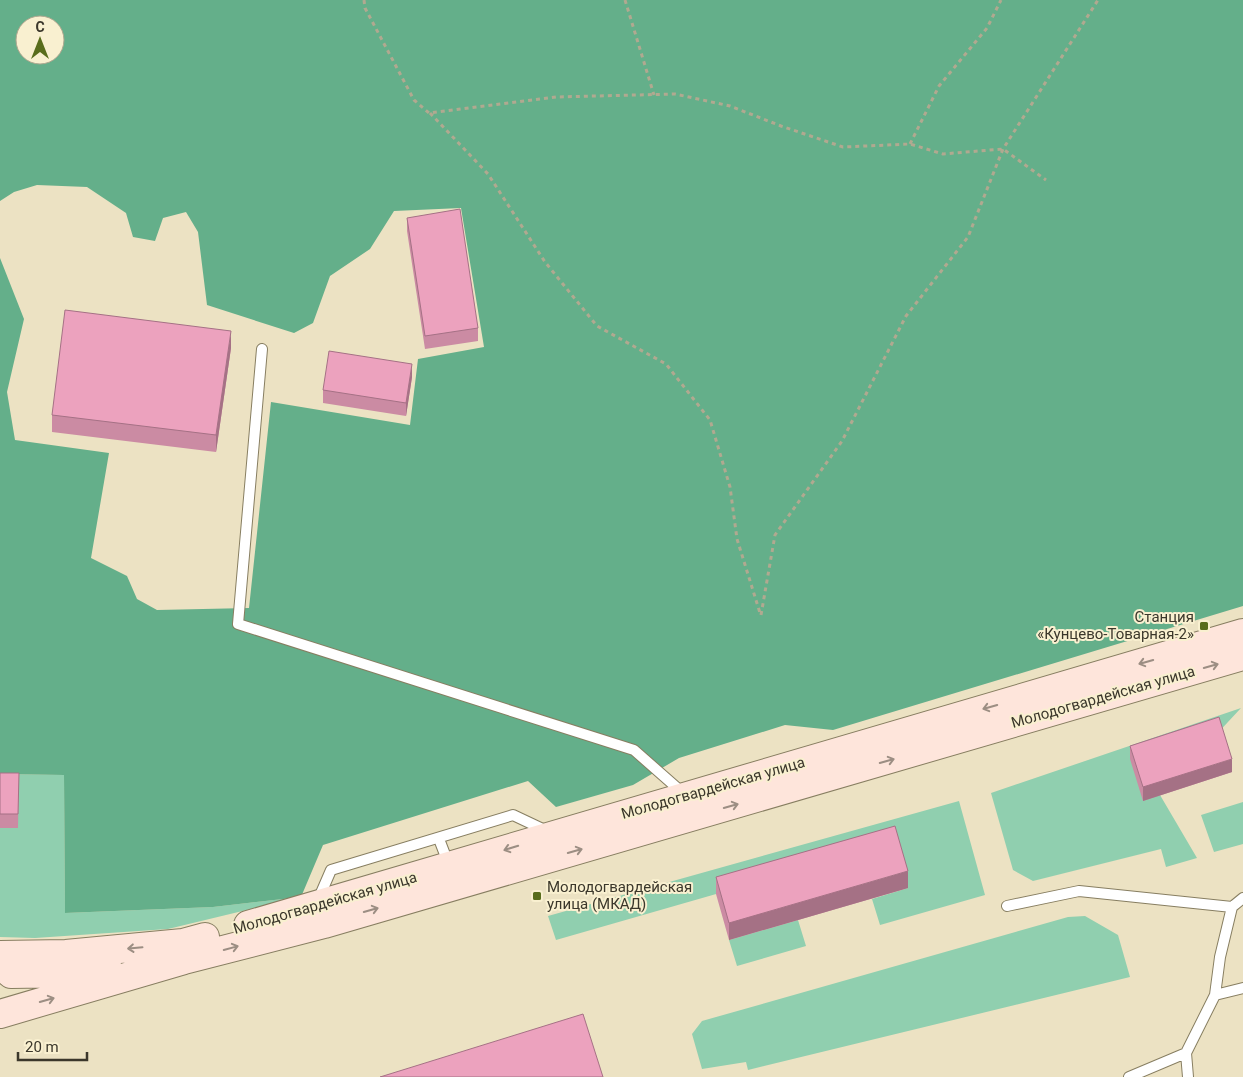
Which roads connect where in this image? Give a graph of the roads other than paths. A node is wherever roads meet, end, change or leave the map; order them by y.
1 (262, 350) dead end
2 (1243, 633) edge
3 (1243, 656) edge
4 (687, 796) junction
5 (555, 834) junction
6 (439, 838) junction
7 (450, 866) junction
8 (1243, 898) edge
9 (1007, 906) dead end
10 (1232, 907) junction
11 (320, 915) junction
12 (184, 952) junction
13 (0, 955) edge
14 (0, 974) edge
15 (1243, 988) edge
16 (1215, 995) junction
17 (0, 1014) edge
18 (1186, 1053) junction
19 (1129, 1077) edge
20 (1188, 1077) edge

1 - 4 lane
2 -> 4 main road, Молодогвардейская улица
11 -> 3 main road, Молодогвардейская улица
4 - 5 main road, Молодогвардейская улица
5 - 6 lane
5 -> 7 main road, Молодогвардейская улица
6 - 7 lane
6 - 11 lane
7 - 11 main road, Молодогвардейская улица
8 - 10 lane
9 - 10 lane
10 - 16 lane
11 - 12 main road, Молодогвардейская улица
12 -> 13 main road
12 - 14 main road
17 -> 12 main road
15 - 16 lane
16 - 18 lane
18 - 19 lane
18 - 20 lane

